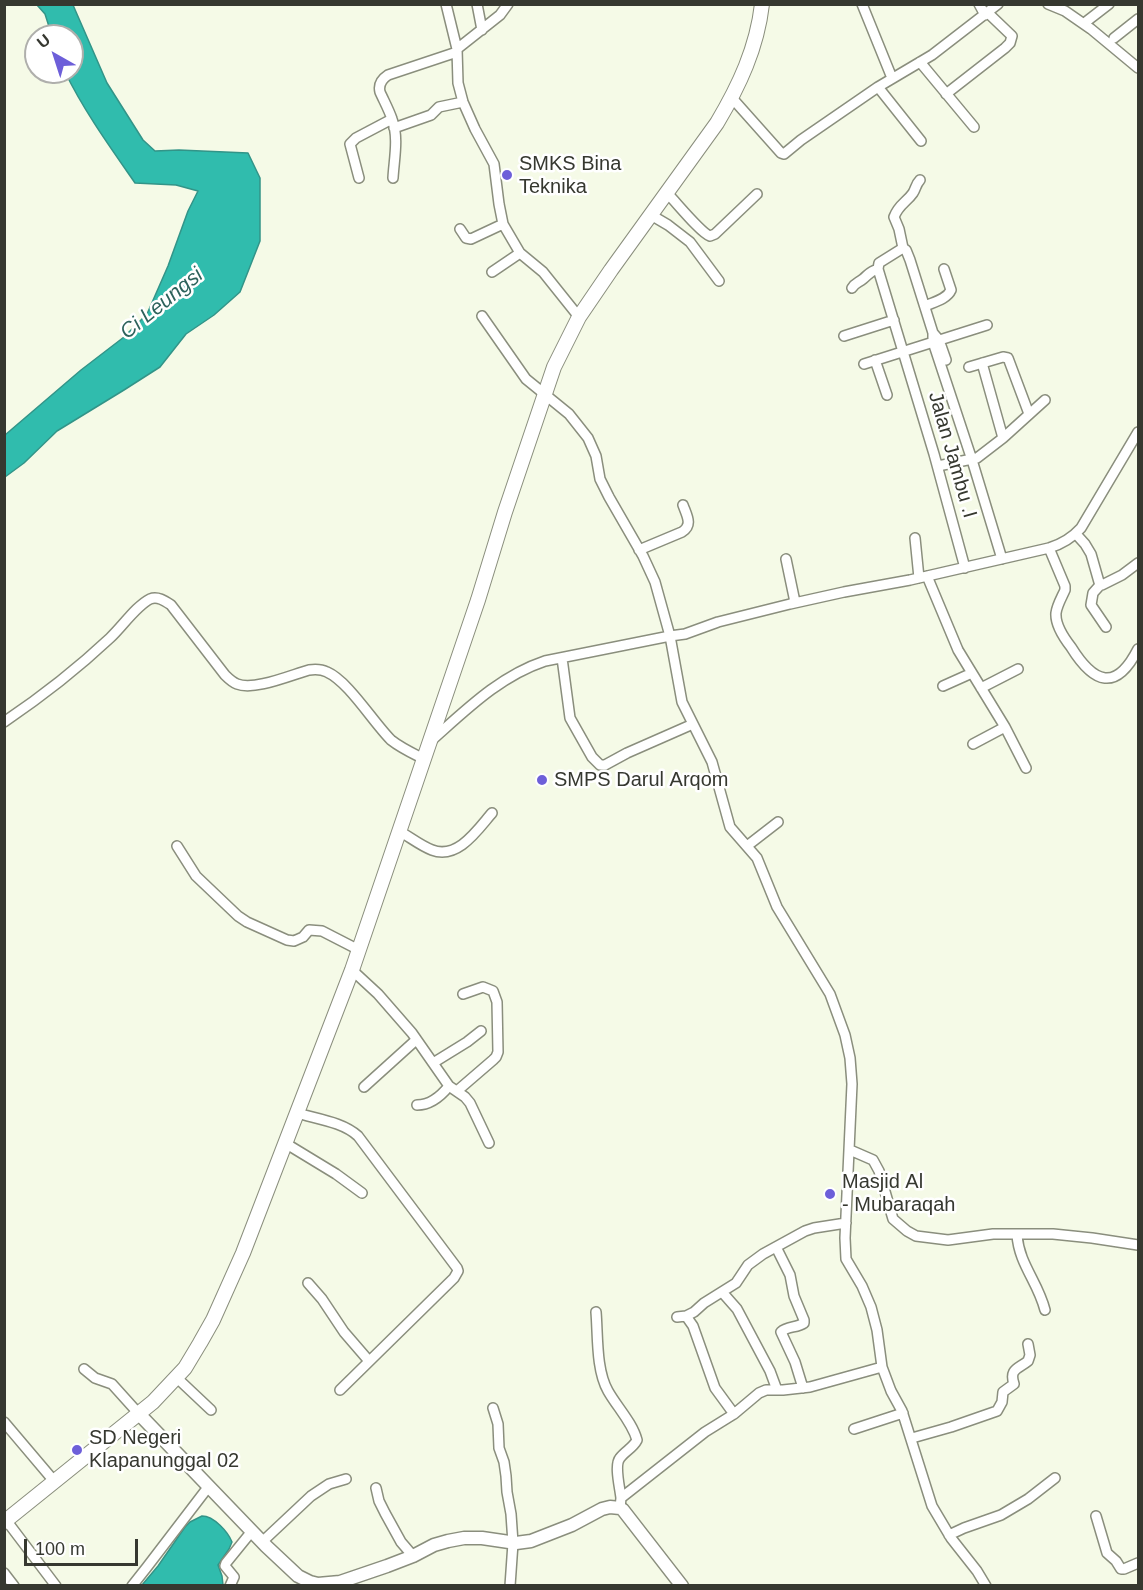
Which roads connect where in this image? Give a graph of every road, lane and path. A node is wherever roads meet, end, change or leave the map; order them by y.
1 (446, 4) edge
2 (477, 4) edge
3 (508, 4) edge
4 (762, 4) edge
5 (862, 4) edge
6 (978, 4) edge
7 (998, 4) edge
8 (1109, 4) edge
9 (1055, 5) edge
10 (987, 14) junction
11 (1138, 19) edge
12 (1088, 21) dead end
13 (482, 30) junction
14 (1113, 38) dead end
15 (457, 51) junction
16 (920, 62) junction
17 (1138, 68) edge
18 (892, 78) junction
19 (878, 87) junction
20 (946, 94) junction
21 (732, 98) junction
22 (463, 102) junction
23 (393, 124) junction
24 (974, 127) dead end
25 (921, 141) dead end
26 (359, 178) dead end
27 (393, 178) dead end
28 (920, 180) dead end
29 (667, 193) junction
30 (757, 194) dead end
31 (651, 215) junction
32 (503, 224) junction
33 (460, 230) dead end
34 (903, 248) junction
35 (520, 253) junction
36 (878, 269) junction
37 (944, 269) dead end
38 (492, 272) dead end
39 (719, 281) dead end
40 (852, 288) dead end
41 (925, 306) junction
42 (482, 316) dead end
43 (579, 317) junction
44 (894, 320) junction
45 (987, 325) dead end
46 (844, 336) dead end
47 (935, 338) junction
48 (903, 351) junction
49 (875, 360) junction
50 (981, 363) junction
51 (864, 364) dead end
52 (969, 367) dead end
53 (545, 393) junction
54 (886, 395) dead end
55 (1045, 400) dead end
56 (1029, 414) junction
57 (1138, 432) edge
58 (1003, 438) junction
59 (975, 459) junction
60 (938, 466) junction
61 (683, 505) dead end
62 (1076, 534) junction
63 (915, 538) dead end
64 (1049, 548) junction
65 (639, 550) junction
66 (786, 559) dead end
67 (1005, 559) junction
68 (1138, 563) edge
69 (965, 568) junction
70 (923, 577) junction
71 (1101, 584) junction
72 (795, 602) junction
73 (1106, 627) dead end
74 (670, 636) junction
75 (1138, 649) edge
76 (562, 658) junction
77 (1018, 669) dead end
78 (972, 673) junction
79 (943, 686) dead end
80 (981, 688) junction
81 (4, 722) edge
82 (693, 724) junction
83 (1005, 727) junction
84 (430, 741) junction
85 (973, 744) dead end
86 (424, 759) junction
87 (1026, 768) dead end
88 (492, 813) dead end
89 (778, 822) dead end
90 (399, 831) junction
91 (177, 846) dead end
92 (747, 846) junction
93 (358, 950) junction
94 (352, 970) junction
95 (464, 994) dead end
96 (481, 1031) dead end
97 (416, 1040) junction
98 (433, 1063) junction
99 (364, 1087) dead end
100 (453, 1089) junction
101 (417, 1105) dead end
102 (297, 1113) junction
103 (285, 1143) junction
104 (489, 1143) dead end
105 (850, 1150) junction
106 (362, 1193) dead end
107 (846, 1223) junction
108 (1017, 1234) junction
109 (1138, 1245) edge
110 (776, 1247) junction
111 (308, 1283) dead end
112 (722, 1292) junction
113 (1045, 1310) dead end
114 (597, 1312) dead end
115 (1028, 1344) dead end
116 (369, 1361) junction
117 (882, 1367) junction
118 (84, 1369) dead end
119 (176, 1377) junction
120 (803, 1388) junction
121 (340, 1390) dead end
122 (777, 1390) junction
123 (493, 1408) dead end
124 (211, 1410) dead end
125 (903, 1413) junction
126 (139, 1414) junction
127 (734, 1414) junction
128 (4, 1422) edge
129 (854, 1429) dead end
130 (912, 1438) junction
131 (1055, 1478) dead end
132 (346, 1479) dead end
133 (54, 1480) junction
134 (209, 1486) junction
135 (376, 1488) dead end
136 (620, 1503) junction
137 (1096, 1516) dead end
138 (5, 1521) edge
139 (252, 1531) junction
140 (949, 1535) junction
141 (262, 1542) junction
142 (513, 1543) junction
143 (413, 1556) junction
144 (1138, 1563) edge
145 (4, 1573) edge
146 (299, 1581) edge
147 (14, 1586) edge
148 (56, 1586) edge
149 (132, 1586) edge
150 (230, 1586) edge
151 (510, 1586) edge
152 (682, 1586) edge
153 (986, 1586) edge

1 - 15 street
2 - 13 street
3 - 13 street
4 - 21 main road
5 - 18 street
6 - 10 street
7 - 10 street
8 - 12 street
9 - 17 street
10 - 16 street
10 - 20 street
11 - 14 street
13 - 15 street
15 - 22 street
15 - 23 street
16 - 18 street
16 - 20 street
18 - 19 street
19 - 21 street
19 - 25 street
20 - 24 street
21 - 29 main road
22 - 23 street
22 - 32 street
23 - 26 street
23 - 27 street
28 - 34 street
29 - 30 street
29 - 31 main road
31 - 39 street
31 - 43 main road
32 - 33 street
32 - 35 street
34 - 36 street
34 - 41 street
35 - 38 street
35 - 43 street
36 - 40 street
36 - 44 street, Jalan Jambu .I
37 - 41 street
41 - 47 street
42 - 53 street
43 - 53 main road
44 - 46 street
44 - 48 street, Jalan Jambu .I
45 - 47 street
47 - 48 street
47 - 59 street
48 - 49 street
48 - 60 street, Jalan Jambu .I
49 - 51 street
49 - 54 street
50 - 52 street
50 - 56 street
50 - 58 street
53 - 65 street
53 - 84 main road
55 - 56 street
56 - 58 street
57 - 62 street
58 - 59 street
59 - 60 street
59 - 67 street
60 - 69 street, Jalan Jambu .I
61 - 65 street
62 - 64 street
62 - 71 street
63 - 70 street
64 - 67 street
64 - 75 street
65 - 74 street
66 - 72 street
67 - 69 street
68 - 71 street
69 - 70 street
70 - 72 street
70 - 78 street
71 - 73 street
72 - 74 street
74 - 76 street
74 - 82 street
76 - 82 street
76 - 84 street
77 - 80 street
78 - 79 street
78 - 80 street
80 - 83 street
81 - 86 street
82 - 92 street
83 - 85 street
83 - 87 street
84 - 86 main road
86 - 90 main road
88 - 90 street
89 - 92 street
90 - 93 main road
91 - 93 street
92 - 105 street
93 - 94 main road
94 - 97 street
94 - 102 main road
95 - 100 street
96 - 98 street
97 - 98 street
97 - 99 street
98 - 100 street
100 - 101 street
100 - 104 street
102 - 103 main road
102 - 116 street
103 - 106 street
103 - 119 main road
105 - 107 street
105 - 108 street
107 - 110 street
107 - 117 street
108 - 109 street
108 - 113 street
110 - 112 street
110 - 120 street
111 - 116 street
112 - 122 street
112 - 127 street
114 - 136 street
115 - 130 street
116 - 121 street
117 - 120 street
117 - 125 street
118 - 126 street
119 - 124 street
119 - 126 main road
120 - 122 street
122 - 127 street
123 - 142 street
125 - 129 street
125 - 130 street
126 - 133 main road
126 - 134 street
127 - 136 street
128 - 133 street
130 - 140 street
131 - 140 street
132 - 141 street
133 - 138 main road
134 - 139 street
134 - 149 street
135 - 143 street
136 - 142 street
136 - 152 street
137 - 144 street
138 - 148 street
139 - 141 street
139 - 150 street
140 - 153 street
141 - 146 street
142 - 143 street
142 - 151 street
143 - 146 street
145 - 147 street

